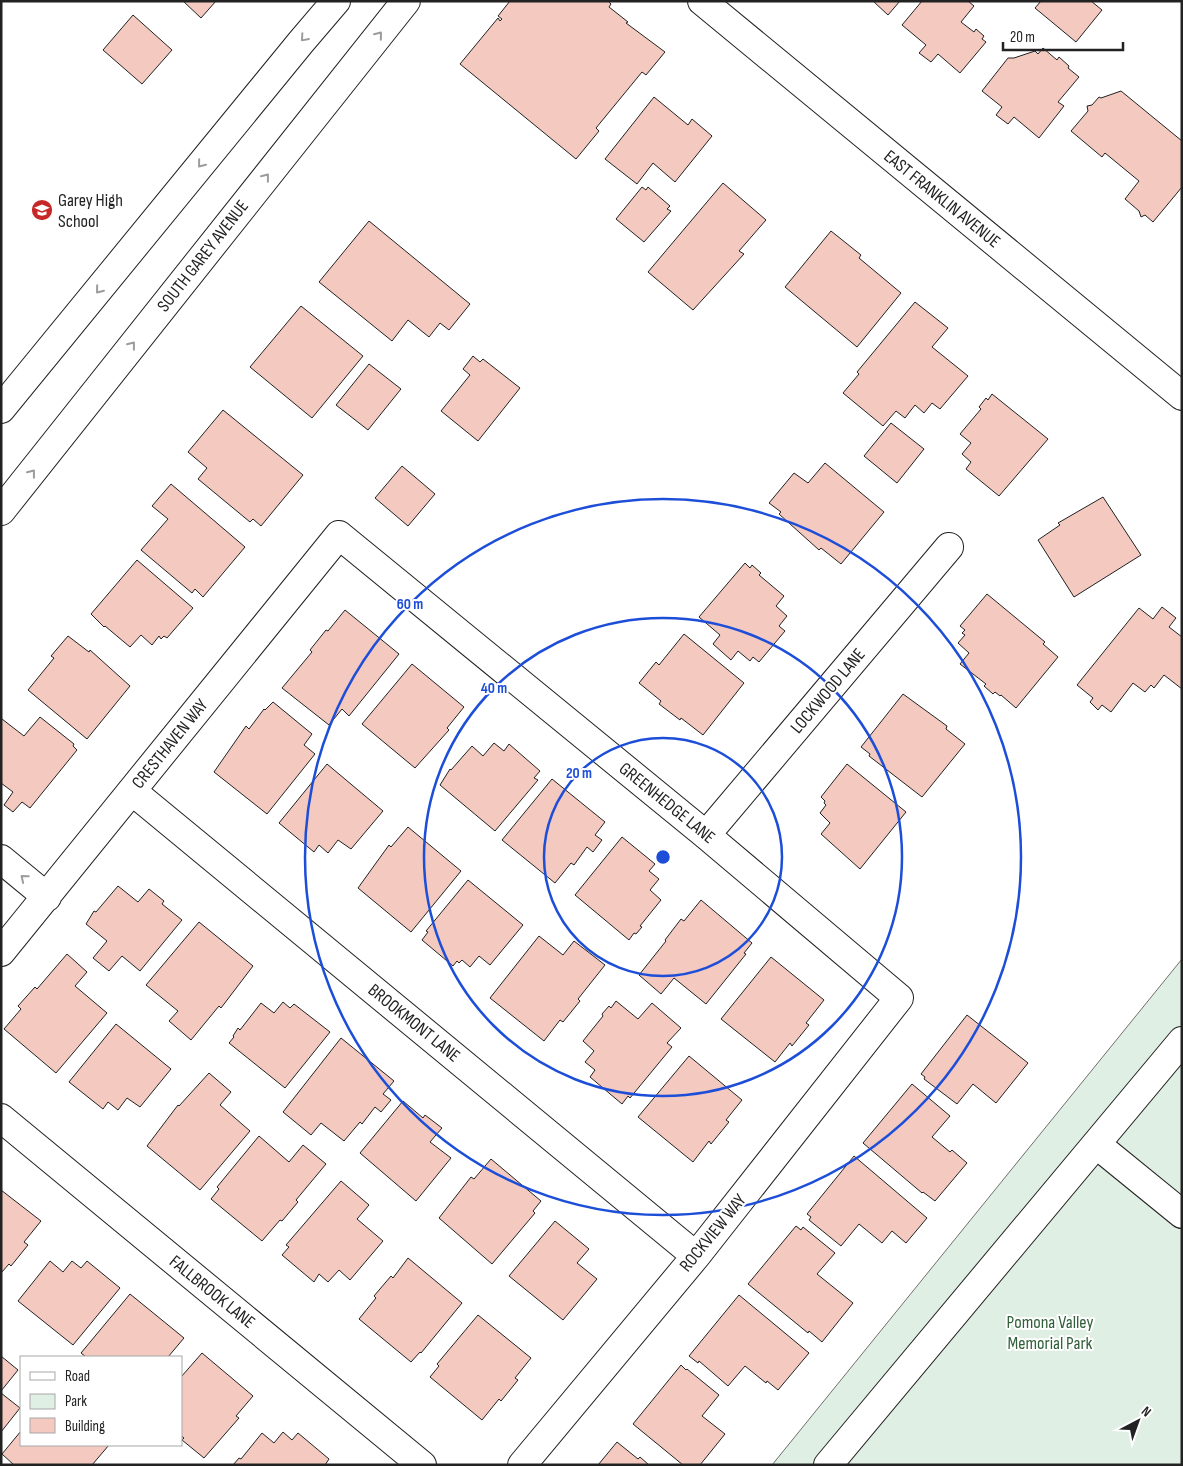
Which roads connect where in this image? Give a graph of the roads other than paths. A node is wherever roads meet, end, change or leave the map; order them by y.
1 (336, 1) edge
2 (406, 1) edge
3 (713, 4) edge
4 (1182, 396) edge
5 (1, 409) edge
6 (1, 511) edge
7 (339, 535) joint
8 (949, 547) dead end
9 (132, 791) junction
10 (706, 835) junction
11 (1, 859) edge
12 (47, 897) junction
13 (3, 948) edge
14 (899, 998) joint
15 (1182, 1042) edge
16 (1, 1118) edge
17 (1096, 1144) junction
18 (1182, 1214) edge
19 (696, 1256) junction
20 (422, 1465) edge
21 (522, 1465) edge
22 (828, 1465) edge

1 -> 5 street
6 -> 2 street, SOUTH GAREY AVENUE
3 - 4 street, EAST FRANKLIN AVENUE
7 - 9 street, CRESTHAVEN WAY
7 - 10 street, GREENHEDGE LANE
8 - 10 street, LOCKWOOD LANE
9 - 12 street, CRESTHAVEN WAY
9 - 19 street, BROOKMONT LANE
10 - 14 street, GREENHEDGE LANE
12 -> 11 street
12 - 13 street, CRESTHAVEN WAY
14 - 19 street, ROCKVIEW WAY
15 - 17 street
16 - 20 street, FALLBROOK LANE
17 - 18 street
17 - 22 street
19 - 21 street, ROCKVIEW WAY

